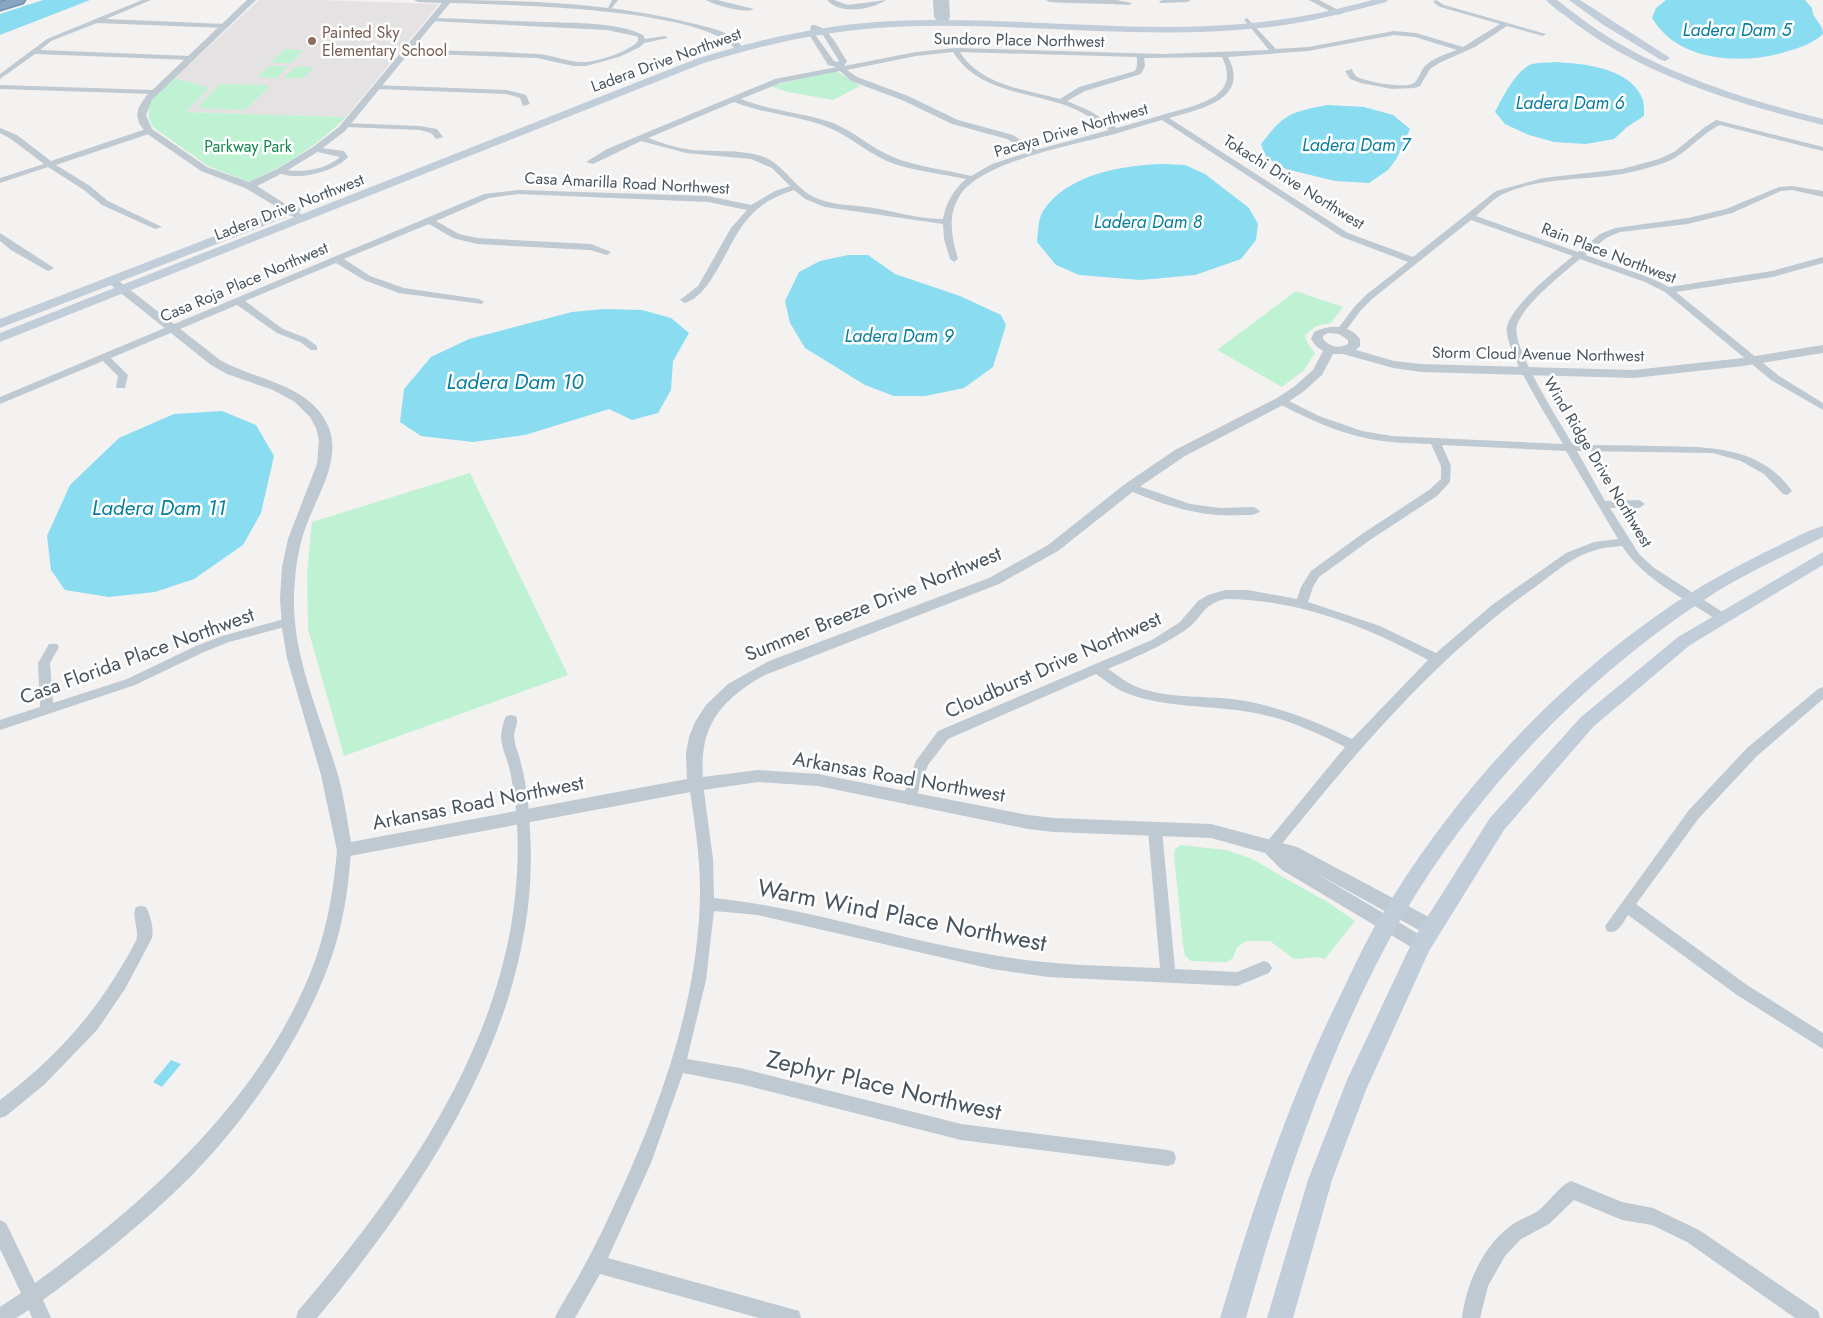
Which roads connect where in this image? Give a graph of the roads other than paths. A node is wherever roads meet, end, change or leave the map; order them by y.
1 (19, 0) edge
2 (148, 0) edge
3 (252, 0) edge
4 (418, 0) edge
5 (448, 0) edge
6 (709, 0) edge
7 (830, 0) edge
8 (883, 0) edge
9 (937, 0) edge
10 (945, 0) edge
11 (1049, 0) edge
12 (1178, 0) edge
13 (1188, 0) edge
14 (1313, 0) edge
15 (1355, 0) edge
16 (1383, 0) edge
17 (1551, 0) edge
18 (1574, 0) edge
19 (1162, 2) dead end
20 (1436, 2) dead end
21 (613, 3) edge
22 (1129, 3) dead end
23 (0, 6) edge
24 (751, 8) dead end
25 (1328, 8) junction
26 (1340, 13) junction
27 (942, 19) junction
28 (96, 20) junction
29 (432, 20) junction
30 (1245, 24) junction
31 (1505, 24) junction
32 (225, 26) junction
33 (816, 31) junction
34 (1543, 34) dead end
35 (665, 38) dead end
36 (642, 41) junction
37 (733, 45) junction
38 (955, 50) junction
39 (1464, 50) junction
40 (31, 52) junction
41 (407, 52) junction
42 (1275, 52) junction
43 (1265, 53) junction
44 (1140, 55) junction
45 (1224, 55) junction
46 (191, 58) junction
47 (1672, 61) dead end
48 (591, 64) junction
49 (840, 67) junction
50 (1688, 68) dead end
51 (1349, 71) dead end
52 (597, 73) dead end
53 (0, 77) edge
54 (0, 87) edge
55 (377, 87) junction
56 (154, 92) junction
57 (733, 98) junction
58 (1060, 102) junction
59 (526, 104) dead end
60 (1823, 113) edge
61 (1164, 118) junction
62 (1823, 122) edge
63 (346, 125) junction
64 (0, 130) edge
65 (149, 131) junction
66 (1116, 131) junction
67 (439, 137) dead end
68 (642, 138) junction
69 (316, 149) junction
70 (1823, 149) edge
71 (1035, 153) junction
72 (590, 162) dead end
73 (49, 164) junction
74 (280, 171) junction
75 (972, 178) junction
76 (0, 181) edge
77 (249, 186) junction
78 (795, 187) junction
79 (500, 193) joint
80 (1823, 194) edge
81 (751, 208) junction
82 (290, 211) junction
83 (1469, 216) junction
84 (302, 219) junction
85 (429, 220) junction
86 (946, 222) junction
87 (158, 227) dead end
88 (0, 236) edge
89 (608, 252) dead end
90 (1580, 256) junction
91 (337, 259) junction
92 (954, 259) dead end
93 (1823, 260) edge
94 (1414, 261) junction
95 (49, 268) dead end
96 (111, 280) junction
97 (122, 290) junction
98 (1668, 290) junction
99 (684, 300) dead end
100 (238, 301) junction
101 (480, 302) dead end
102 (0, 324) edge
103 (172, 328) junction
104 (1341, 331) junction
105 (0, 338) edge
106 (1823, 340) edge
107 (314, 348) dead end
108 (1343, 348) junction
109 (1823, 349) edge
110 (1748, 356) junction
111 (105, 357) junction
112 (1526, 369) junction
113 (121, 386) dead end
114 (0, 401) edge
115 (1281, 401) junction
116 (1823, 407) edge
117 (1436, 443) junction
118 (1571, 448) junction
119 (1130, 487) junction
120 (1787, 491) dead end
121 (1639, 504) dead end
122 (1602, 505) junction
123 (1254, 511) dead end
124 (1823, 531) edge
125 (1624, 542) junction
126 (1823, 558) edge
127 (1693, 599) junction
128 (1301, 605) junction
129 (1723, 618) junction
130 (288, 622) junction
131 (53, 647) dead end
132 (1437, 659) junction
133 (1098, 669) junction
134 (1823, 692) edge
135 (48, 710) junction
136 (511, 720) dead end
137 (0, 725) edge
138 (1354, 746) junction
139 (696, 784) junction
140 (909, 799) junction
141 (522, 817) junction
142 (1155, 830) junction
143 (1271, 848) junction
144 (344, 850) junction
145 (707, 904) junction
146 (1627, 906) junction
147 (141, 912) dead end
148 (1392, 917) junction
149 (1612, 926) dead end
150 (1426, 936) junction
151 (1264, 968) dead end
152 (1168, 976) junction
153 (1823, 1042) edge
154 (679, 1065) junction
155 (0, 1110) edge
156 (1168, 1158) dead end
157 (0, 1229) edge
158 (597, 1264) junction
159 (31, 1297) junction
160 (0, 1318) edge
161 (42, 1318) edge
162 (306, 1318) edge
163 (564, 1318) edge
164 (792, 1318) edge
165 (1233, 1318) edge
166 (1280, 1318) edge
167 (1471, 1318) edge
168 (1811, 1318) edge

1 - 23 highway
2 - 28 street
3 - 32 street
4 - 5 street
5 - 21 street
5 - 29 street
6 - 24 street
7 - 8 street
9 - 27 street
10 - 27 street
11 - 22 street
12 - 13 street
12 - 19 street
14 - 25 street
15 - 25 main road, Ladera Drive Northwest
16 - 26 main road, Ladera Drive Northwest
17 - 62 main road
18 - 47 main road
20 - 31 street
21 - 37 street
25 - 26 street
25 - 30 main road, Ladera Drive Northwest
26 - 30 main road, Ladera Drive Northwest
27 - 30 main road, Ladera Drive Northwest
27 - 33 main road, Ladera Drive Northwest
28 - 32 street
28 - 40 street
29 - 36 street
29 - 41 street
30 - 42 street
30 - 43 street
31 - 34 street
31 - 39 street
32 - 46 street
33 - 37 main road, Ladera Drive Northwest
33 - 49 street
33 - 49 street
35 - 36 street
36 - 48 street
37 - 82 main road, Ladera Drive Northwest
37 - 84 main road, Ladera Drive Northwest
38 - 44 street, Sundoro Place Northwest
38 - 49 street, Sundoro Place Northwest
38 - 58 street
39 - 42 street, Sundoro Place Northwest
39 - 51 street
40 - 46 street
40 - 53 street
41 - 48 street
41 - 55 street
42 - 43 street, Sundoro Place Northwest
43 - 45 street, Sundoro Place Northwest
44 - 45 street, Sundoro Place Northwest
44 - 58 street
45 - 61 street, Pacaya Drive Northwest
46 - 56 street
48 - 52 street
49 - 57 street, Sundoro Place Northwest
49 - 71 street
50 - 60 main road
54 - 56 street
55 - 59 street
55 - 63 street
56 - 65 street
57 - 68 street, Sundoro Place Northwest
57 - 75 street
58 - 66 street
61 - 66 street, Pacaya Drive Northwest
61 - 94 street, Tokachi Drive Northwest
63 - 67 street
63 - 69 street
64 - 73 street
65 - 73 street
65 - 77 street
66 - 71 street, Pacaya Drive Northwest
68 - 72 street, Sundoro Place Northwest
68 - 78 street
69 - 74 street
69 - 74 street
70 - 83 street
71 - 75 street, Pacaya Drive Northwest
73 - 76 street
73 - 87 street
74 - 77 street
75 - 86 street, Pacaya Drive Northwest
77 - 82 street
78 - 81 street
78 - 86 street
79 - 81 street, Casa Amarilla Road Northwest
79 - 85 street, Casa Roja Place Northwest
80 - 90 street, Wind Ridge Drive Northwest
81 - 99 street
82 - 84 street
82 - 96 main road, Ladera Drive Northwest
83 - 90 street, Rain Place Northwest
83 - 94 street
84 - 97 main road, Ladera Drive Northwest
85 - 89 street
85 - 91 street, Casa Roja Place Northwest
86 - 92 street, Pacaya Drive Northwest
88 - 95 street
90 - 98 street, Rain Place Northwest
90 - 112 street, Wind Ridge Drive Northwest
91 - 100 street, Casa Roja Place Northwest
91 - 101 street
93 - 98 street
94 - 104 street
96 - 97 street
96 - 102 main road, Ladera Drive Northwest
97 - 103 street
97 - 105 main road, Ladera Drive Northwest
98 - 110 street, Rain Place Northwest
100 - 103 street, Casa Roja Place Northwest
100 - 107 street
103 - 111 street, Casa Roja Place Northwest
103 - 130 street
104 - 108 street
104 - 108 street
106 - 110 street, Storm Cloud Avenue Northwest
108 - 112 street, Storm Cloud Avenue Northwest
108 - 115 street, Summer Breeze Drive Northwest
109 - 110 street, Storm Cloud Avenue Northwest
110 - 112 street, Storm Cloud Avenue Northwest
110 - 116 street, Rain Place Northwest
111 - 113 street
111 - 114 street, Casa Roja Place Northwest
112 - 118 street, Wind Ridge Drive Northwest
115 - 117 street
115 - 119 street, Summer Breeze Drive Northwest
117 - 118 street
117 - 128 street
118 - 120 street
118 - 122 street, Wind Ridge Drive Northwest
119 - 123 street
119 - 139 street, Summer Breeze Drive Northwest
121 - 122 street
122 - 125 street, Wind Ridge Drive Northwest
124 - 127 main road
125 - 127 street, Wind Ridge Drive Northwest
125 - 132 street
126 - 129 main road
127 - 129 street, Wind Ridge Drive Northwest
127 - 148 main road
128 - 132 street, Cloudburst Drive Northwest
128 - 133 street, Cloudburst Drive Northwest
129 - 150 main road
130 - 135 street, Casa Florida Place Northwest
130 - 144 street
131 - 135 street
132 - 138 street
133 - 138 street
133 - 140 street, Cloudburst Drive Northwest
134 - 146 street
135 - 137 street, Casa Florida Place Northwest
136 - 141 street
138 - 143 street
139 - 140 street, Arkansas Road Northwest
139 - 141 street, Arkansas Road Northwest
139 - 145 street, Summer Breeze Drive Northwest
140 - 142 street, Arkansas Road Northwest
141 - 144 street, Arkansas Road Northwest
141 - 162 street
142 - 143 street, Arkansas Road Northwest
142 - 152 street
143 - 148 street, Arkansas Road Northwest
144 - 159 street
145 - 152 street, Warm Wind Place Northwest
145 - 154 street, Summer Breeze Drive Northwest
146 - 149 street
146 - 153 street
147 - 155 street
148 - 150 street, Arkansas Road Northwest
148 - 165 main road
150 - 166 main road
151 - 152 street, Warm Wind Place Northwest
154 - 156 street, Zephyr Place Northwest
154 - 158 street, Summer Breeze Drive Northwest
157 - 159 street
158 - 163 street, Summer Breeze Drive Northwest
158 - 164 street
159 - 160 street
159 - 161 street
167 - 168 street

